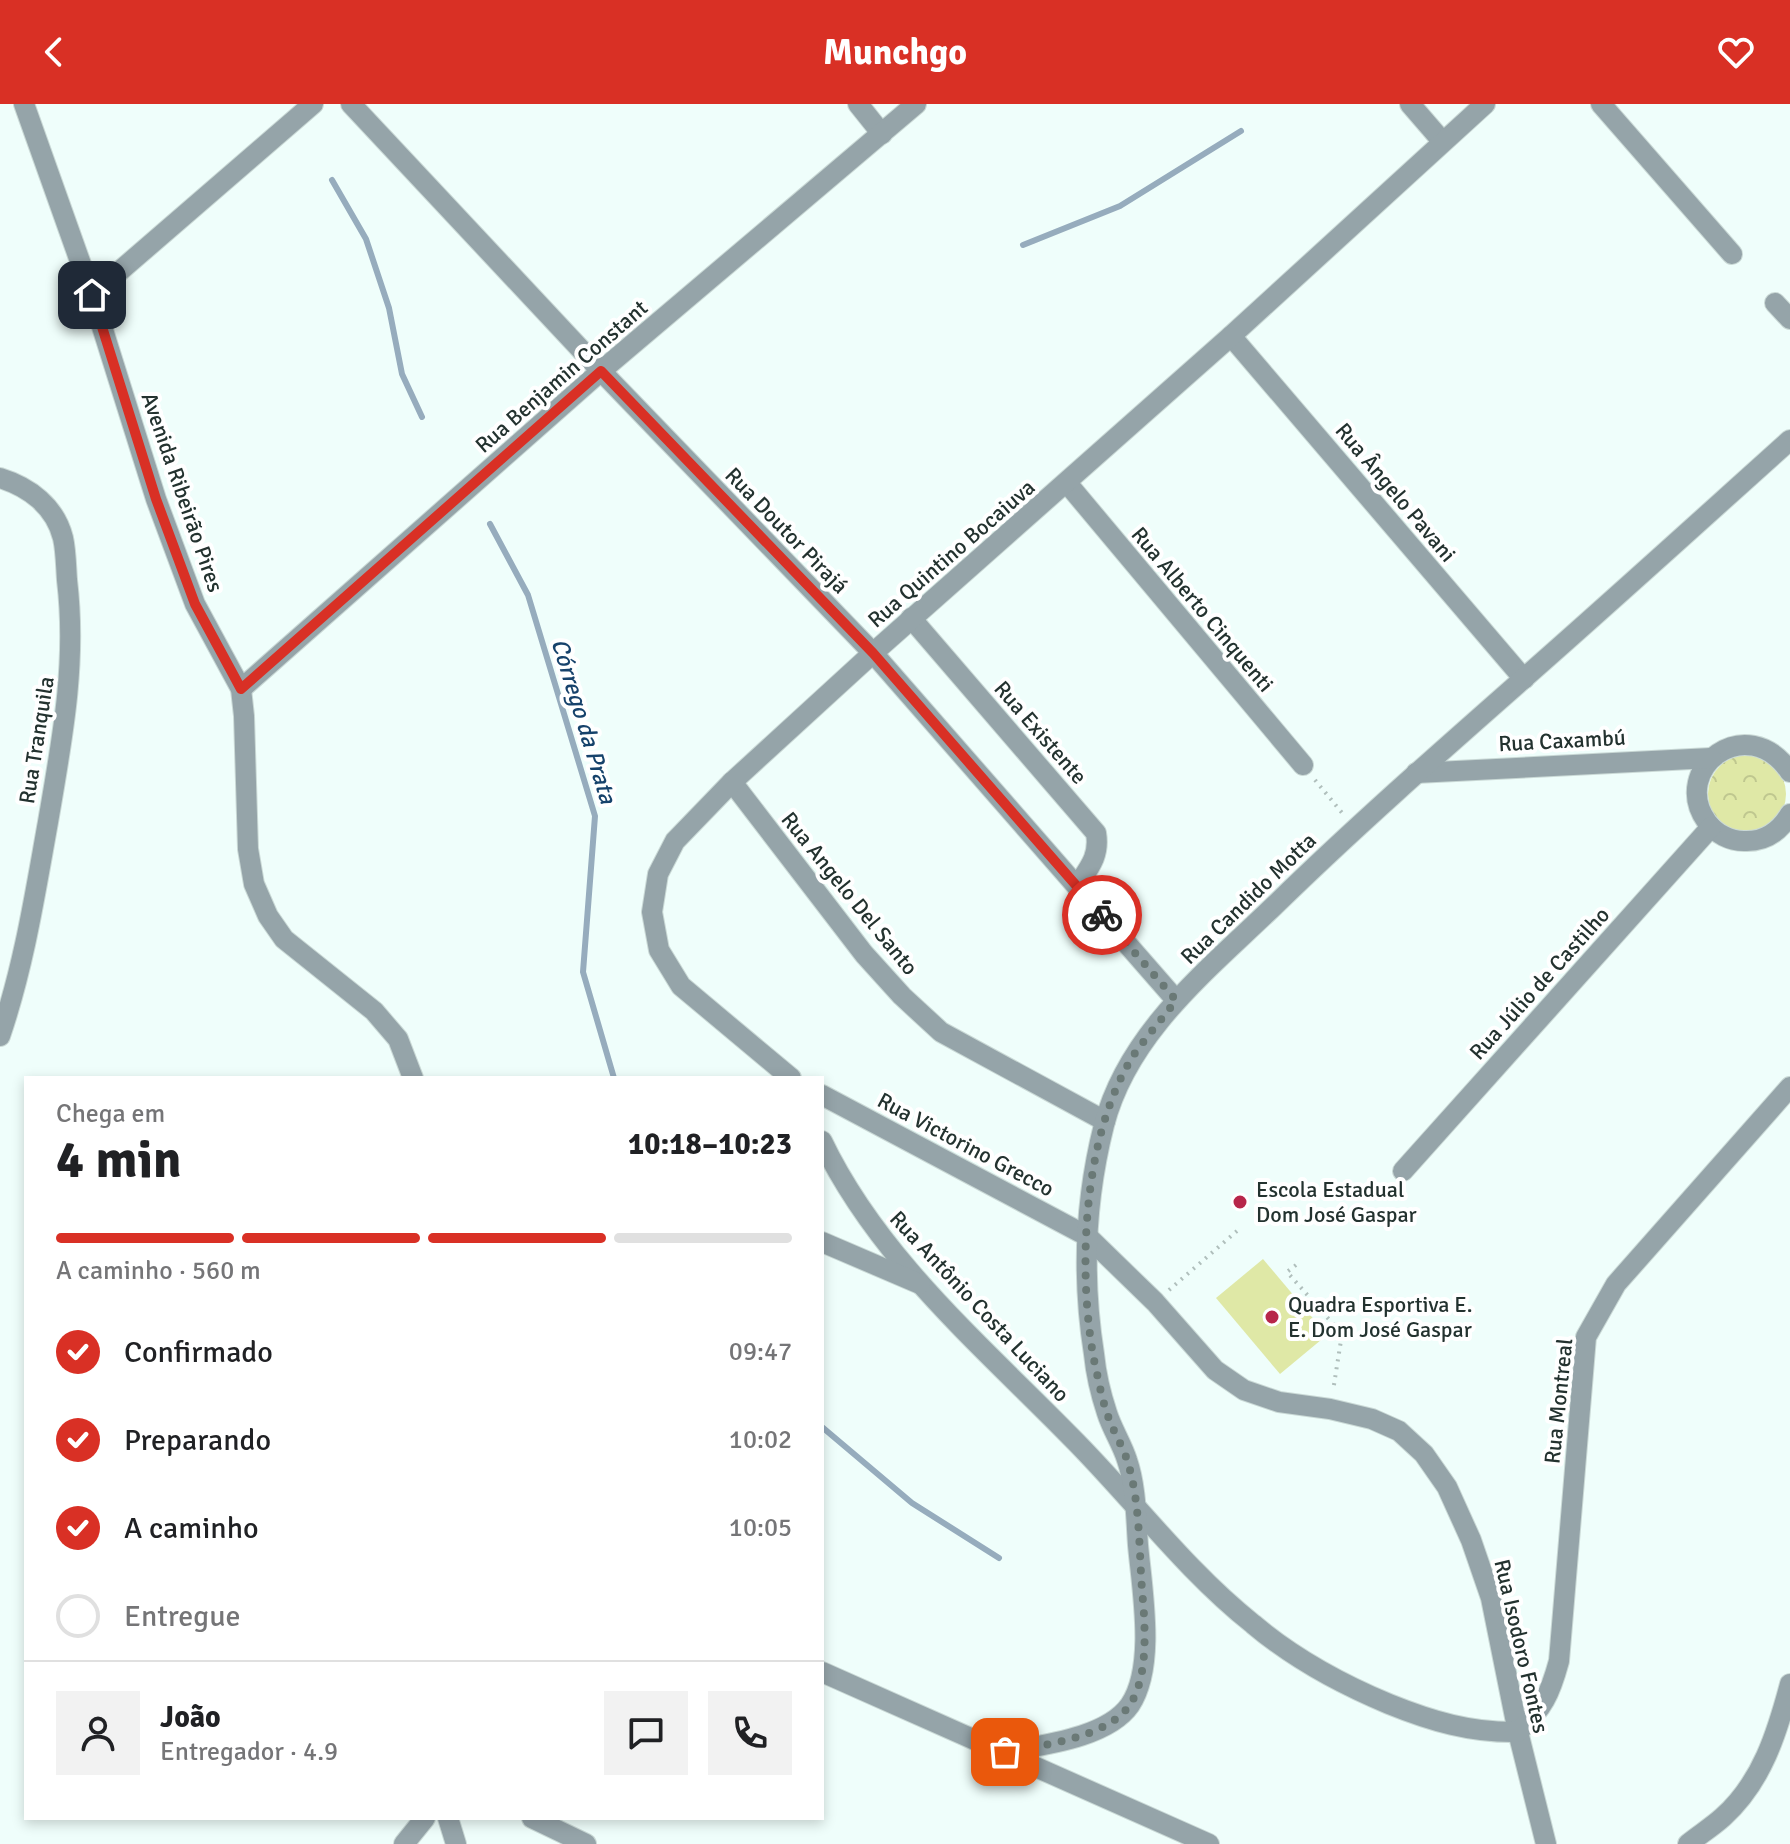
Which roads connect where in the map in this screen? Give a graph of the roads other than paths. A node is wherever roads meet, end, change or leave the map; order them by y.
1 (24, 104) edge
2 (313, 104) edge
3 (351, 104) edge
4 (858, 104) edge
5 (916, 104) edge
6 (1410, 104) edge
7 (1485, 104) edge
8 (1601, 104) edge
9 (882, 134) junction
10 (1442, 141) junction
11 (1732, 254) dead end
12 (92, 295) junction
13 (1775, 303) dead end
14 (1790, 319) edge
15 (1231, 336) junction
16 (601, 371) junction
17 (1790, 440) edge
18 (0, 478) edge
19 (1067, 483) junction
20 (911, 618) junction
21 (873, 653) junction
22 (1524, 679) junction
23 (241, 689) junction
24 (1711, 758) junction
25 (1303, 765) road end
26 (1790, 771) edge
27 (1416, 773) junction
28 (732, 782) junction
29 (1790, 816) edge
30 (1711, 827) junction
31 (1077, 886) junction
32 (1176, 1000) junction
33 (0, 1036) edge
34 (413, 1076) edge
35 (789, 1076) edge
36 (1790, 1087) edge
37 (824, 1096) edge
38 (1105, 1121) junction
39 (824, 1145) edge
40 (1403, 1171) dead end
41 (1087, 1236) junction
42 (824, 1243) edge
43 (923, 1285) junction
44 (1135, 1505) junction
45 (824, 1673) edge
46 (1790, 1684) edge
47 (1518, 1732) junction
48 (1005, 1752) junction
49 (423, 1820) edge
50 (449, 1820) edge
51 (536, 1820) edge
52 (404, 1844) edge
53 (456, 1844) edge
54 (586, 1844) edge
55 (1209, 1844) edge
56 (1546, 1844) edge
57 (1688, 1844) edge

1 - 12 street, Avenida Ribeirão Pires
2 - 12 street
3 - 16 street, Rua Doutor Pirajá
4 - 9 street
5 - 9 street, Rua Benjamin Constant
6 - 10 street
7 - 10 street, Rua Quintino Bocaiuva
8 - 11 street
9 - 16 street, Rua Benjamin Constant
10 - 15 street, Rua Quintino Bocaiuva
12 - 23 street, Avenida Ribeirão Pires
13 - 14 street
15 - 19 street, Rua Quintino Bocaiuva
15 - 22 street, Rua Ângelo Pavani
16 - 21 street, Rua Doutor Pirajá
16 - 23 street, Rua Benjamin Constant
17 - 22 street, Rua Candido Motta
18 - 33 street, Rua Tranquila
19 - 20 street, Rua Quintino Bocaiuva
19 - 25 street, Rua Alberto Cinquenti
20 - 21 street, Rua Quintino Bocaiuva
20 - 31 street, Rua Existente
21 - 28 street, Rua Quintino Bocaiuva
21 - 31 street, Rua Doutor Pirajá
22 - 27 street, Rua Candido Motta
23 - 34 street, Avenida Ribeirão Pires
24 - 26 street, Rua Caxambú
24 - 27 street, Rua Caxambú
24 - 30 street
27 - 32 street, Rua Candido Motta
28 - 35 street, Rua Quintino Bocaiuva
28 - 38 street, Rua Angelo Del Santo
29 - 30 street
30 - 40 street, Rua Júlio de Castilho
31 - 32 street, Rua Doutor Pirajá
32 - 38 street, Rua Candido Motta
36 - 47 street, Rua Montreal
37 - 41 street, Rua Victorino Grecco
38 - 41 street, Rua Candido Motta
39 - 43 street, Rua Antônio Costa Luciano
41 - 44 street, Rua Candido Motta
41 - 47 street, Rua Isodoro Fontes
42 - 43 street
43 - 44 street, Rua Antônio Costa Luciano
44 - 47 street, Rua Antônio Costa Luciano
44 - 48 street, Rua Candido Motta
45 - 48 street
46 - 57 street
47 - 56 street, Rua Isodoro Fontes
48 - 55 street
49 - 52 street
50 - 53 street
51 - 54 street

